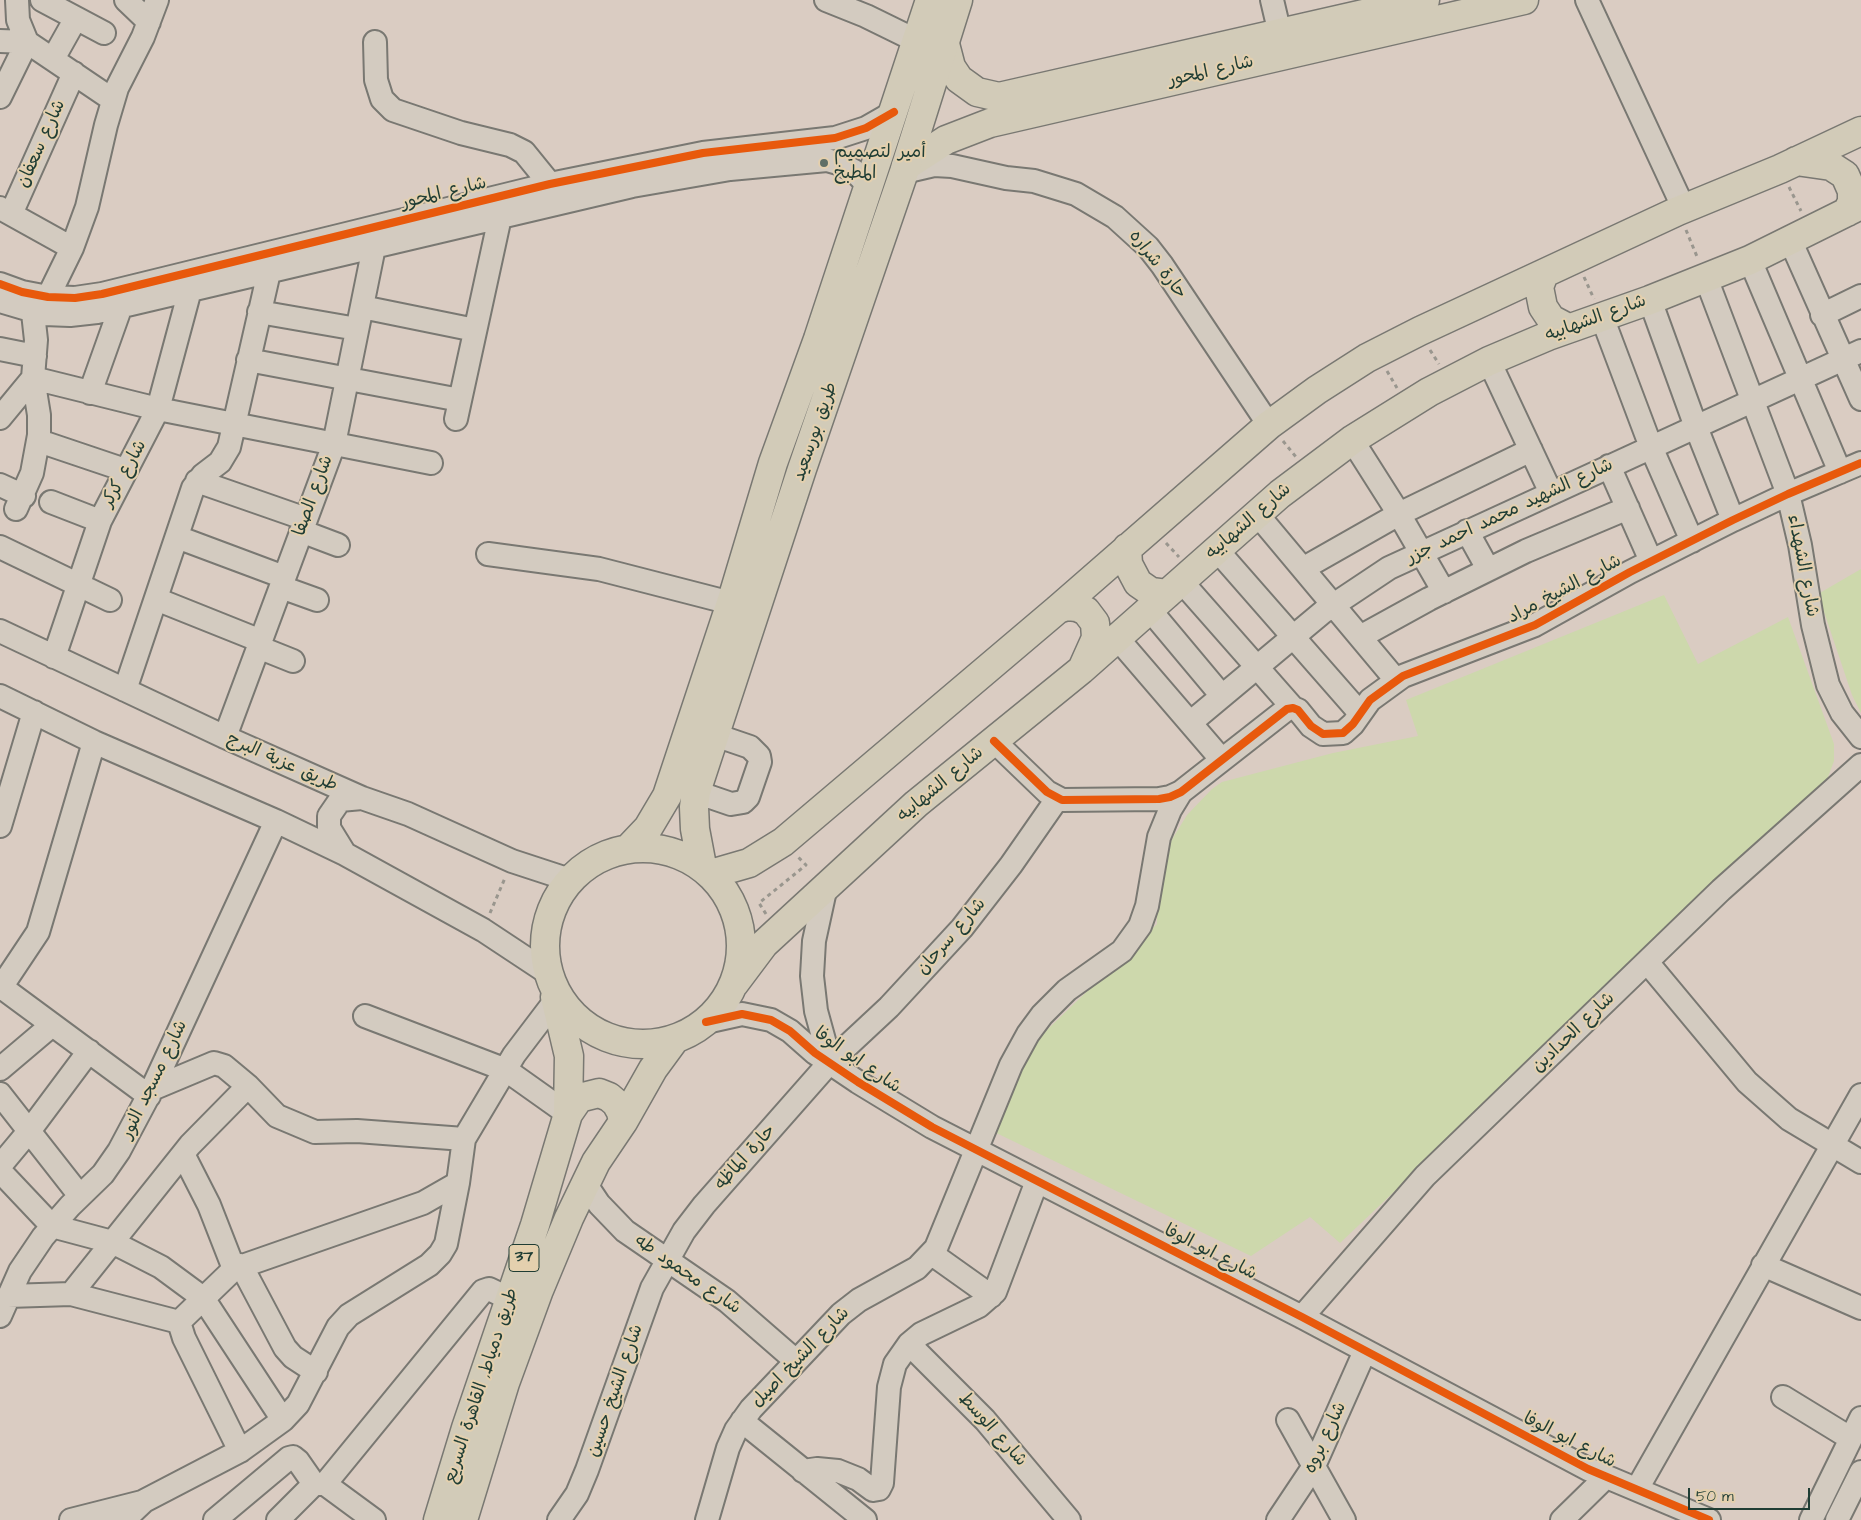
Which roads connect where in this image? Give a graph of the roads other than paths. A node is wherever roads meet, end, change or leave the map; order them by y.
1 (17, 0) edge
2 (42, 0) edge
3 (126, 0) edge
4 (157, 0) edge
5 (826, 0) edge
6 (930, 0) edge
7 (958, 0) edge
8 (1272, 0) edge
9 (1425, 0) edge
10 (1524, 0) edge
11 (1587, 0) edge
12 (1372, 6) edge
13 (76, 18) junction
14 (149, 22) junction
15 (1347, 29) junction
16 (104, 32) dead end
17 (1280, 34) junction
18 (0, 41) edge
19 (917, 41) junction
20 (27, 42) junction
21 (374, 42) dead end
22 (945, 44) junction
23 (53, 59) junction
24 (74, 73) junction
25 (0, 97) edge
26 (113, 100) junction
27 (894, 112) junction
28 (1861, 130) edge
29 (1788, 165) junction
30 (905, 169) junction
31 (550, 184) junction
32 (869, 186) junction
33 (1854, 209) edge
34 (1681, 210) junction
35 (5, 211) edge
36 (500, 217) junction
37 (1801, 236) junction
38 (374, 247) junction
39 (72, 248) junction
40 (1750, 260) junction
41 (269, 272) junction
42 (1544, 274) junction
43 (1706, 278) junction
44 (0, 284) edge
45 (190, 290) junction
46 (1861, 296) edge
47 (1650, 300) junction
48 (0, 301) edge
49 (41, 305) junction
50 (121, 306) junction
51 (362, 307) junction
52 (259, 312) junction
53 (1822, 315) junction
54 (1602, 317) junction
55 (1568, 328) junction
56 (357, 329) junction
57 (475, 330) junction
58 (0, 349) edge
59 (1852, 356) edge
60 (248, 360) junction
61 (1489, 361) junction
62 (34, 367) junction
63 (347, 379) junction
64 (1800, 380) junction
65 (90, 392) junction
66 (1861, 399) edge
67 (795, 400) junction
68 (1752, 402) junction
69 (825, 408) junction
70 (158, 409) junction
71 (0, 418) edge
72 (233, 424) junction
73 (1269, 425) junction
74 (1696, 427) junction
75 (1352, 440) junction
76 (38, 442) junction
77 (334, 444) junction
78 (1651, 447) junction
79 (1531, 450) junction
80 (431, 462) dead end
81 (773, 463) junction
82 (1861, 463) edge
83 (1609, 466) junction
84 (802, 469) junction
85 (125, 470) junction
86 (1840, 472) junction
87 (197, 481) junction
88 (0, 485) edge
89 (1551, 493) junction
90 (1788, 494) junction
91 (51, 502) dead end
92 (1628, 508) junction
93 (1257, 514) junction
94 (1399, 514) junction
95 (1733, 520) junction
96 (100, 521) junction
97 (304, 525) junction
98 (1467, 531) junction
99 (177, 537) junction
100 (1692, 541) junction
101 (338, 545) dead end
102 (0, 547) edge
103 (1128, 548) junction
104 (1217, 550) junction
105 (1421, 552) junction
106 (488, 554) dead end
107 (1651, 561) junction
108 (1304, 568) junction
109 (1488, 569) junction
110 (283, 582) junction
111 (78, 585) junction
112 (1173, 590) junction
113 (1444, 592) junction
114 (156, 598) junction
115 (110, 600) dead end
116 (317, 600) dead end
117 (730, 603) junction
118 (1334, 604) junction
119 (1058, 609) junction
120 (0, 632) edge
121 (1293, 637) junction
122 (1360, 637) junction
123 (1118, 639) junction
124 (260, 644) junction
125 (54, 657) junction
126 (293, 662) dead end
127 (1258, 666) junction
128 (1081, 670) junction
129 (1396, 680) junction
130 (125, 690) junction
131 (0, 696) edge
132 (1222, 696) junction
133 (1293, 708) junction
134 (34, 712) junction
135 (1359, 712) junction
136 (1190, 723) junction
137 (715, 735) junction
138 (1861, 737) edge
139 (225, 738) junction
140 (994, 741) junction
141 (94, 742) junction
142 (1222, 760) junction
143 (1861, 765) edge
144 (696, 792) junction
145 (1180, 792) junction
146 (362, 798) junction
147 (1057, 799) junction
148 (276, 821) junction
149 (0, 826) edge
150 (629, 848) junction
151 (344, 854) junction
152 (706, 870) junction
153 (570, 880) junction
154 (826, 886) junction
155 (1647, 962) junction
156 (734, 984) junction
157 (1, 987) edge
158 (553, 988) junction
159 (365, 1016) dead end
160 (706, 1022) junction
161 (52, 1024) junction
162 (675, 1039) junction
163 (88, 1051) junction
164 (830, 1062) junction
165 (0, 1069) edge
166 (506, 1070) junction
167 (248, 1086) junction
168 (150, 1092) junction
169 (0, 1094) edge
170 (1861, 1095) edge
171 (568, 1114) junction
172 (623, 1122) junction
173 (30, 1130) junction
174 (464, 1139) junction
175 (1831, 1144) junction
176 (978, 1150) junction
177 (183, 1154) junction
178 (1861, 1162) edge
179 (0, 1166) edge
180 (0, 1171) edge
181 (1037, 1181) junction
182 (585, 1183) junction
183 (458, 1184) junction
184 (80, 1196) junction
185 (52, 1226) junction
186 (112, 1242) junction
187 (932, 1254) junction
188 (667, 1258) junction
189 (1763, 1265) junction
190 (237, 1267) junction
191 (71, 1294) junction
192 (991, 1296) junction
193 (203, 1298) junction
194 (510, 1299) junction
195 (3, 1303) edge
196 (1861, 1308) edge
197 (1302, 1317) junction
198 (178, 1322) junction
199 (909, 1344) junction
200 (1365, 1350) junction
201 (796, 1361) junction
202 (316, 1372) junction
203 (1783, 1397) dead end
204 (283, 1420) junction
205 (1288, 1420) dead end
206 (742, 1421) junction
207 (1857, 1429) edge
208 (240, 1451) junction
209 (1314, 1466) junction
210 (803, 1471) junction
211 (1861, 1472) edge
212 (1606, 1477) junction
213 (319, 1484) junction
214 (1637, 1490) junction
215 (144, 1501) junction
216 (281, 1519) edge
217 (71, 1520) edge
218 (124, 1520) edge
219 (215, 1520) edge
220 (374, 1520) edge
221 (438, 1520) edge
222 (463, 1520) edge
223 (559, 1520) edge
224 (707, 1520) edge
225 (865, 1520) edge
226 (1069, 1520) edge
227 (1278, 1520) edge
228 (1344, 1520) edge
229 (1562, 1520) edge
230 (1708, 1520) edge
231 (1810, 1520) edge
232 (1837, 1520) edge

1 - 20 street
2 - 13 street
3 - 14 street
4 - 14 street
5 - 19 street
6 - 19 main road, طريق بورسعيد
7 - 22 main road, طريق بورسعيد
8 - 17 street
9 - 12 main road, شارع المحور
10 - 15 main road, شارع المحور
11 - 34 street
12 - 15 main road, شارع المحور
13 - 16 street
13 - 23 street
14 - 26 street
15 - 17 main road, شارع المحور
15 - 30 main road, شارع المحور
17 - 22 main road, شارع المحور
18 - 20 street
19 - 27 main road, طريق بورسعيد
20 - 23 street
20 - 25 street
21 - 31 street
22 - 30 main road, طريق بورسعيد
23 - 24 street
24 - 26 street
24 - 35 street, شارع سعفان
26 - 39 street
27 - 31 street, شارع المحور
27 - 32 main road, طريق بورسعيد
28 - 29 main road
29 - 33 main road
29 - 34 main road
30 - 69 main road, طريق بورسعيد
30 - 73 street, حارة شراره
31 - 49 street, شارع المحور
32 - 36 street, شارع المحور
32 - 67 main road, طريق بورسعيد
33 - 37 main road, شارع الشهابيه
34 - 42 main road
35 - 39 street
36 - 38 street, شارع المحور
36 - 57 street
37 - 40 main road, شارع الشهابيه
37 - 53 street
38 - 41 street, شارع المحور
38 - 51 street, شارع الصفا
39 - 49 street
40 - 43 main road, شارع الشهابيه
40 - 64 street
41 - 45 street, شارع المحور
41 - 52 street
42 - 55 main road
42 - 73 main road
43 - 47 main road, شارع الشهابيه
43 - 68 street, شارع الشهداء
44 - 49 street, شارع المحور
45 - 50 street, شارع المحور
45 - 70 street, شارع كركر
46 - 53 street
47 - 54 main road, شارع الشهابيه
47 - 74 street
48 - 49 street, شارع المحور
49 - 50 street, شارع المحور
49 - 62 street
50 - 65 street
51 - 56 street, شارع الصفا
51 - 57 street
52 - 56 street
52 - 60 street
53 - 59 street
54 - 55 main road, شارع الشهابيه
54 - 78 street
55 - 61 main road, شارع الشهابيه
56 - 63 street, شارع الصفا
57 - 63 street
58 - 62 street
59 - 64 street, شارع الشهيد محمد احمد جزر
59 - 66 street
60 - 63 street
60 - 72 street
61 - 75 main road, شارع الشهابيه
61 - 79 street
62 - 65 street
62 - 71 street
62 - 76 street
63 - 77 street, شارع الصفا
64 - 68 street, شارع الشهيد محمد احمد جزر
64 - 86 street
65 - 70 street
67 - 69 main road
67 - 81 main road, طريق بورسعيد
68 - 74 street, شارع الشهيد محمد احمد جزر
68 - 90 street, شارع الشهداء
69 - 84 main road, طريق بورسعيد
70 - 72 street
70 - 85 street, شارع كركر
72 - 77 street
72 - 87 street
73 - 103 main road
74 - 78 street, شارع الشهيد محمد احمد جزر
74 - 95 street
75 - 93 main road, شارع الشهابيه
75 - 94 street
76 - 85 street
76 - 88 street
77 - 80 street
77 - 97 street, شارع الصفا
78 - 83 street, شارع الشهيد محمد احمد جزر
78 - 100 street
79 - 89 street
79 - 94 street
81 - 84 main road
81 - 117 main road, طريق بورسعيد
82 - 86 street, شارع الشيخ مراد
83 - 89 street, شارع الشهيد محمد احمد جزر
83 - 92 street
84 - 137 main road, طريق بورسعيد
85 - 96 street, شارع كركر
86 - 90 street, شارع الشيخ مراد
87 - 97 street
87 - 99 street
89 - 98 street, شارع الشهيد محمد احمد جزر
90 - 95 street, شارع الشيخ مراد
90 - 138 street, شارع الشهداء
91 - 96 street
92 - 107 street
92 - 109 street
93 - 104 main road, شارع الشهابيه
93 - 108 street
94 - 105 street
94 - 108 street
95 - 100 street, شارع الشيخ مراد
96 - 111 street, شارع كركر
97 - 101 street
97 - 110 street, شارع الصفا
98 - 105 street, شارع الشهيد محمد احمد جزر
98 - 109 street
99 - 110 street
99 - 114 street
100 - 107 street, شارع الشيخ مراد
102 - 111 street
103 - 112 main road
103 - 119 main road
104 - 112 main road, شارع الشهابيه
104 - 121 street
105 - 113 street
105 - 118 street, شارع الشهيد محمد احمد جزر
106 - 117 street
107 - 129 street, شارع الشيخ مراد
108 - 118 street
109 - 113 street
110 - 116 street
110 - 124 street, شارع الصفا
111 - 115 street
111 - 125 street, شارع كركر
112 - 123 main road, شارع الشهابيه
112 - 127 street, شارع الشيخ مراد
112 - 132 street
113 - 122 street
114 - 124 street
114 - 130 street
117 - 150 main road, طريق بورسعيد
118 - 121 street, شارع الشهيد محمد احمد جزر
118 - 122 street
119 - 128 main road
119 - 152 main road
120 - 125 street, طريق عزبة البرج
121 - 127 street, شارع الشهيد محمد احمد جزر
121 - 135 street
122 - 129 street
123 - 128 main road, شارع الشهابيه
123 - 136 street
124 - 126 street
124 - 139 street, شارع الصفا
125 - 130 street, طريق عزبة البرج
127 - 132 street, شارع الشهيد محمد احمد جزر
127 - 133 street, شارع الشيخ مراد
128 - 140 main road, شارع الشهابيه
129 - 135 street, شارع الشيخ مراد
130 - 139 street, طريق عزبة البرج
131 - 134 street
132 - 136 street, شارع الشهيد محمد احمد جزر
133 - 135 street, شارع الشيخ مراد
133 - 142 street
134 - 141 street
134 - 149 street
136 - 142 street
137 - 144 main road, طريق بورسعيد
137 - 144 street
139 - 146 street, طريق عزبة البرج
140 - 147 street
140 - 154 main road, شارع الشهابيه
141 - 148 street
141 - 157 street
142 - 145 street
143 - 155 street, شارع الحدادين
144 - 152 main road, طريق بورسعيد
145 - 147 street
145 - 176 street, شارع الشيخ اصيل
146 - 151 street
146 - 153 street, طريق عزبة البرج
147 - 164 street, شارع سرحان
148 - 151 street
148 - 168 street, شارع مسجد النور
150 - 152 main road
150 - 153 main road, طريق دمياط, القاهرة السريع
151 - 158 street
152 - 156 main road
153 - 158 main road, طريق دمياط, القاهرة السريع
154 - 156 main road, شارع الشهابيه
154 - 164 street, شارع ابو الوفا
155 - 175 street
155 - 197 street, شارع الحدادين
156 - 160 main road
157 - 161 street
158 - 162 main road
158 - 166 street
158 - 171 main road, طريق دمياط, القاهرة السريع / 37
159 - 166 street
160 - 162 main road
160 - 164 street, شارع ابو الوفا
161 - 163 street
161 - 165 street
162 - 172 main road, طريق دمياط, القاهرة السريع / 37
163 - 168 street
163 - 173 street
164 - 176 street, شارع ابو الوفا
164 - 188 street, حارة الماظه
166 - 171 street
166 - 174 street
167 - 168 street
167 - 174 street
167 - 177 street
168 - 184 street, شارع مسجد النور
169 - 173 street
170 - 175 street
171 - 172 main road
171 - 194 main road, طريق دمياط, القاهرة السريع / 37
172 - 182 main road, طريق دمياط, القاهرة السريع / 37
173 - 179 street
173 - 184 street
174 - 183 street
175 - 178 street
175 - 189 street
176 - 181 street, شارع ابو الوفا
176 - 187 street, شارع الشيخ اصيل
177 - 186 street
177 - 190 street
180 - 185 street
181 - 192 street
181 - 197 street, شارع ابو الوفا
182 - 188 street, شارع محمود طه
182 - 222 main road, طريق دمياط, القاهرة السريع / 37
183 - 190 street
183 - 202 street
184 - 185 street, شارع مسجد النور
185 - 186 street
185 - 195 street, شارع مسجد النور
186 - 191 street
186 - 193 street
187 - 192 street
187 - 201 street, شارع الشيخ اصيل
188 - 201 street, شارع محمود طه
188 - 223 street, شارع الشيخ حسين
189 - 196 street
189 - 214 street
190 - 193 street
190 - 202 street
191 - 195 street
191 - 198 street
192 - 199 street
193 - 198 street
193 - 204 street
194 - 213 street
194 - 221 main road, طريق دمياط, القاهرة السريع / 37
197 - 200 street, شارع ابو الوفا
198 - 208 street
199 - 210 street
199 - 226 street, شارع الوسط
200 - 209 street, شارع بروه
200 - 212 street, شارع ابو الوفا
201 - 206 street, شارع الشيخ اصيل
202 - 204 street
203 - 207 street
204 - 208 street
205 - 209 street
206 - 210 street
206 - 224 street, شارع الشيخ اصيل
207 - 231 street
208 - 215 street
209 - 227 street, شارع بروه
209 - 228 street
210 - 225 street
211 - 232 street
212 - 214 street, شارع ابو الوفا
212 - 229 street
213 - 216 street
213 - 219 street
213 - 220 street
214 - 230 street, شارع ابو الوفا
215 - 217 street
215 - 218 street

